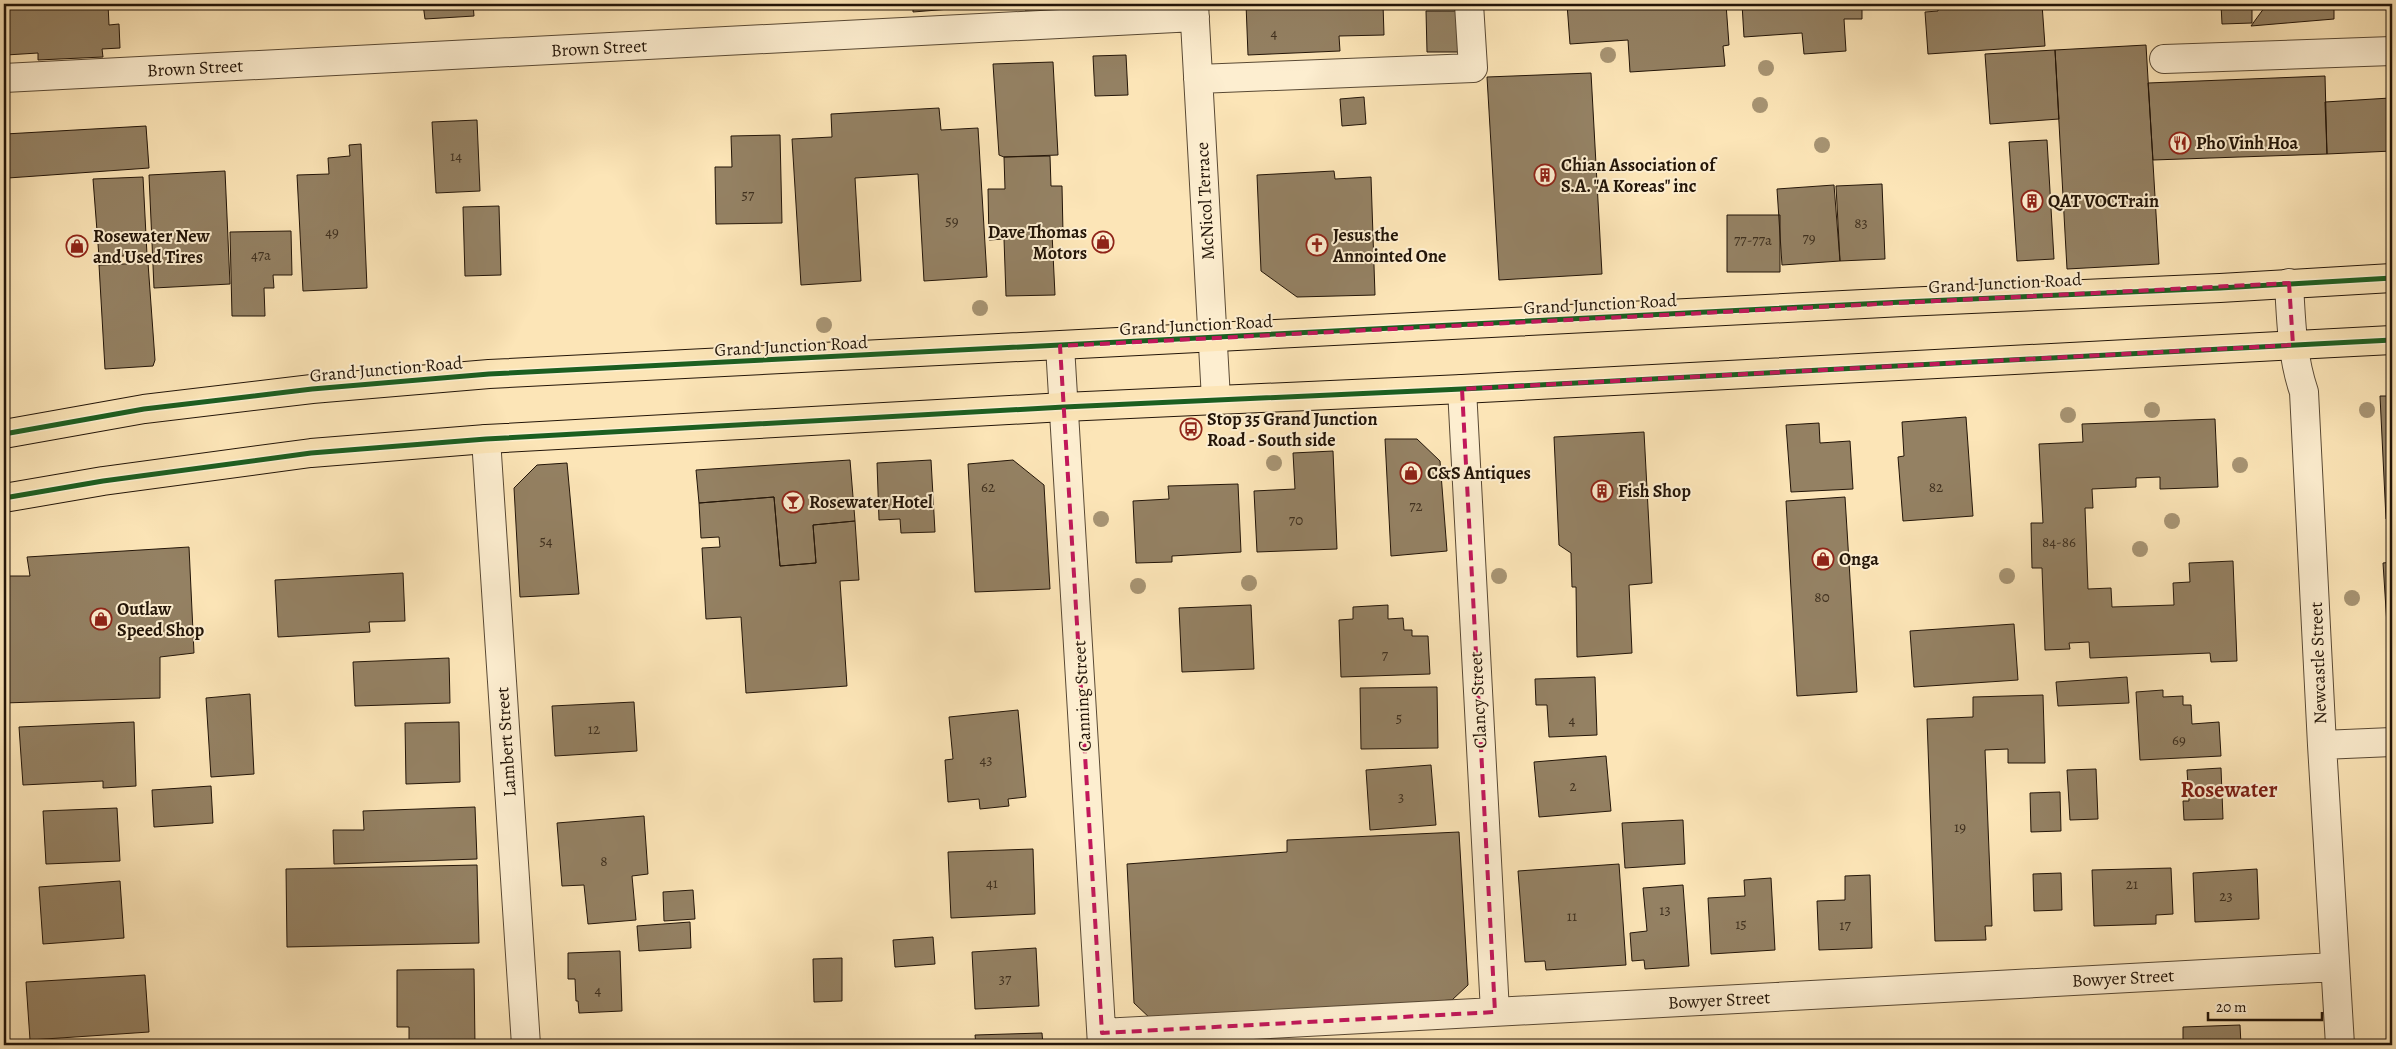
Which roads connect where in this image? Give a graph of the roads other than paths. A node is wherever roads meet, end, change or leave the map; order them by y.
1 (1470, 4) edge
2 (1194, 10) edge
3 (2392, 51) edge
4 (2164, 59) dead end
5 (4, 78) edge
6 (1198, 79) junction
7 (2392, 278) edge
8 (2289, 283) junction
9 (1213, 338) junction
10 (2392, 340) edge
11 (2293, 345) junction
12 (1060, 346) junction
13 (1462, 389) junction
14 (1216, 399) junction
15 (1064, 406) junction
16 (4, 434) edge
17 (486, 439) junction
18 (4, 498) edge
19 (2392, 742) edge
20 (2322, 745) junction
21 (2335, 967) junction
22 (1495, 1012) junction
23 (1102, 1039) edge
24 (526, 1045) edge
25 (2340, 1045) edge

1 - 6 street
2 - 5 street, Brown Street
2 - 6 street, McNicol Terrace
3 - 4 street
6 - 9 street, McNicol Terrace
7 - 8 highway, Grand Junction Road
8 - 9 highway, Grand Junction Road
8 - 11 street, Newcastle Street
9 - 12 highway, Grand Junction Road
9 - 14 street, McNicol Terrace
10 - 11 highway
11 - 13 highway
11 - 20 street, Newcastle Street
12 - 15 street, Canning Street
12 - 16 highway, Grand Junction Road
13 - 14 highway
13 - 22 street, Clancy Street
14 - 15 highway
15 - 17 highway
15 - 23 street, Canning Street
17 - 18 highway
17 - 24 street, Lambert Street
19 - 20 street
20 - 21 street, Newcastle Street
21 - 22 street, Bowyer Street
21 - 25 street, Newcastle Street
22 - 23 street, Bowyer Street

